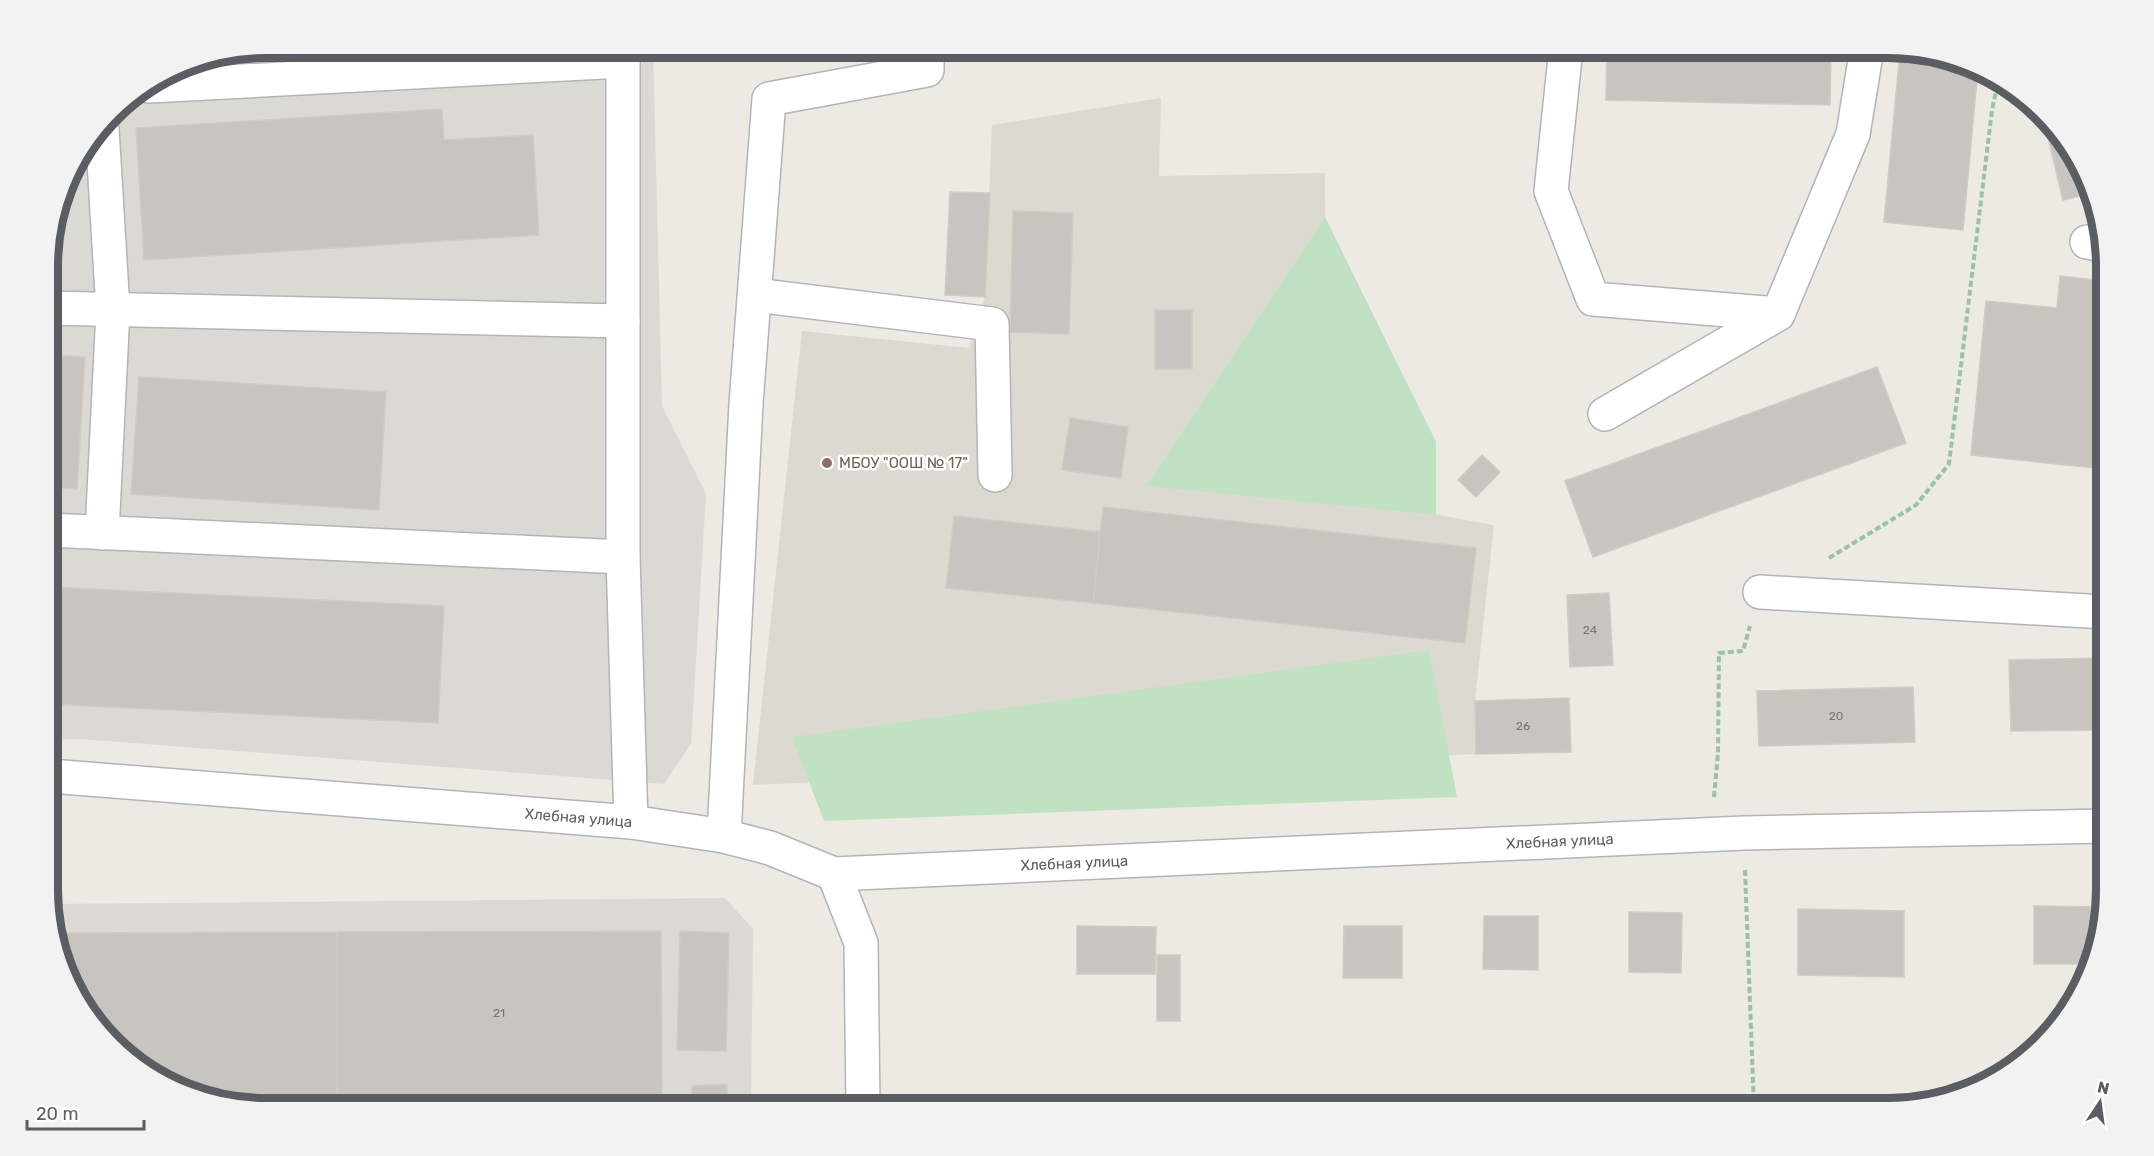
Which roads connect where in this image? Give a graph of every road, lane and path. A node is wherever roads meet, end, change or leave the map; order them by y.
1 (578, 58) edge
2 (624, 58) edge
3 (927, 58) edge
4 (1565, 58) edge
5 (1866, 58) edge
6 (164, 85) edge
7 (1996, 90) edge
8 (103, 138) edge
9 (754, 295) junction
10 (59, 308) edge
11 (113, 310) junction
12 (1778, 314) junction
13 (623, 321) junction
14 (1605, 414) dead end
15 (996, 476) dead end
16 (59, 531) edge
17 (102, 533) junction
18 (623, 557) junction
19 (1828, 558) dead end
20 (1760, 592) joint
21 (2096, 611) edge
22 (58, 777) edge
23 (631, 822) junction
24 (2096, 826) edge
25 (1744, 833) junction
26 (1710, 835) junction
27 (724, 836) junction
28 (834, 874) junction
29 (1754, 1097) edge
30 (863, 1098) edge

1 - 6 street
2 - 13 street
3 - 9 street
4 - 12 street
5 - 12 street
7 - 19 path
8 - 11 street
9 - 15 street
9 - 27 street
10 - 11 street
11 - 13 street
11 - 17 street
12 - 14 street
13 - 18 street
16 - 17 street
17 - 18 street
18 - 23 street
20 - 21 street
20 - 26 path
22 - 23 street, Хлебная улица
23 - 27 street, Хлебная улица
24 - 25 street, Хлебная улица
25 - 26 street, Хлебная улица
25 - 29 path
26 - 28 street, Хлебная улица
27 - 28 street, Хлебная улица
28 - 30 street

